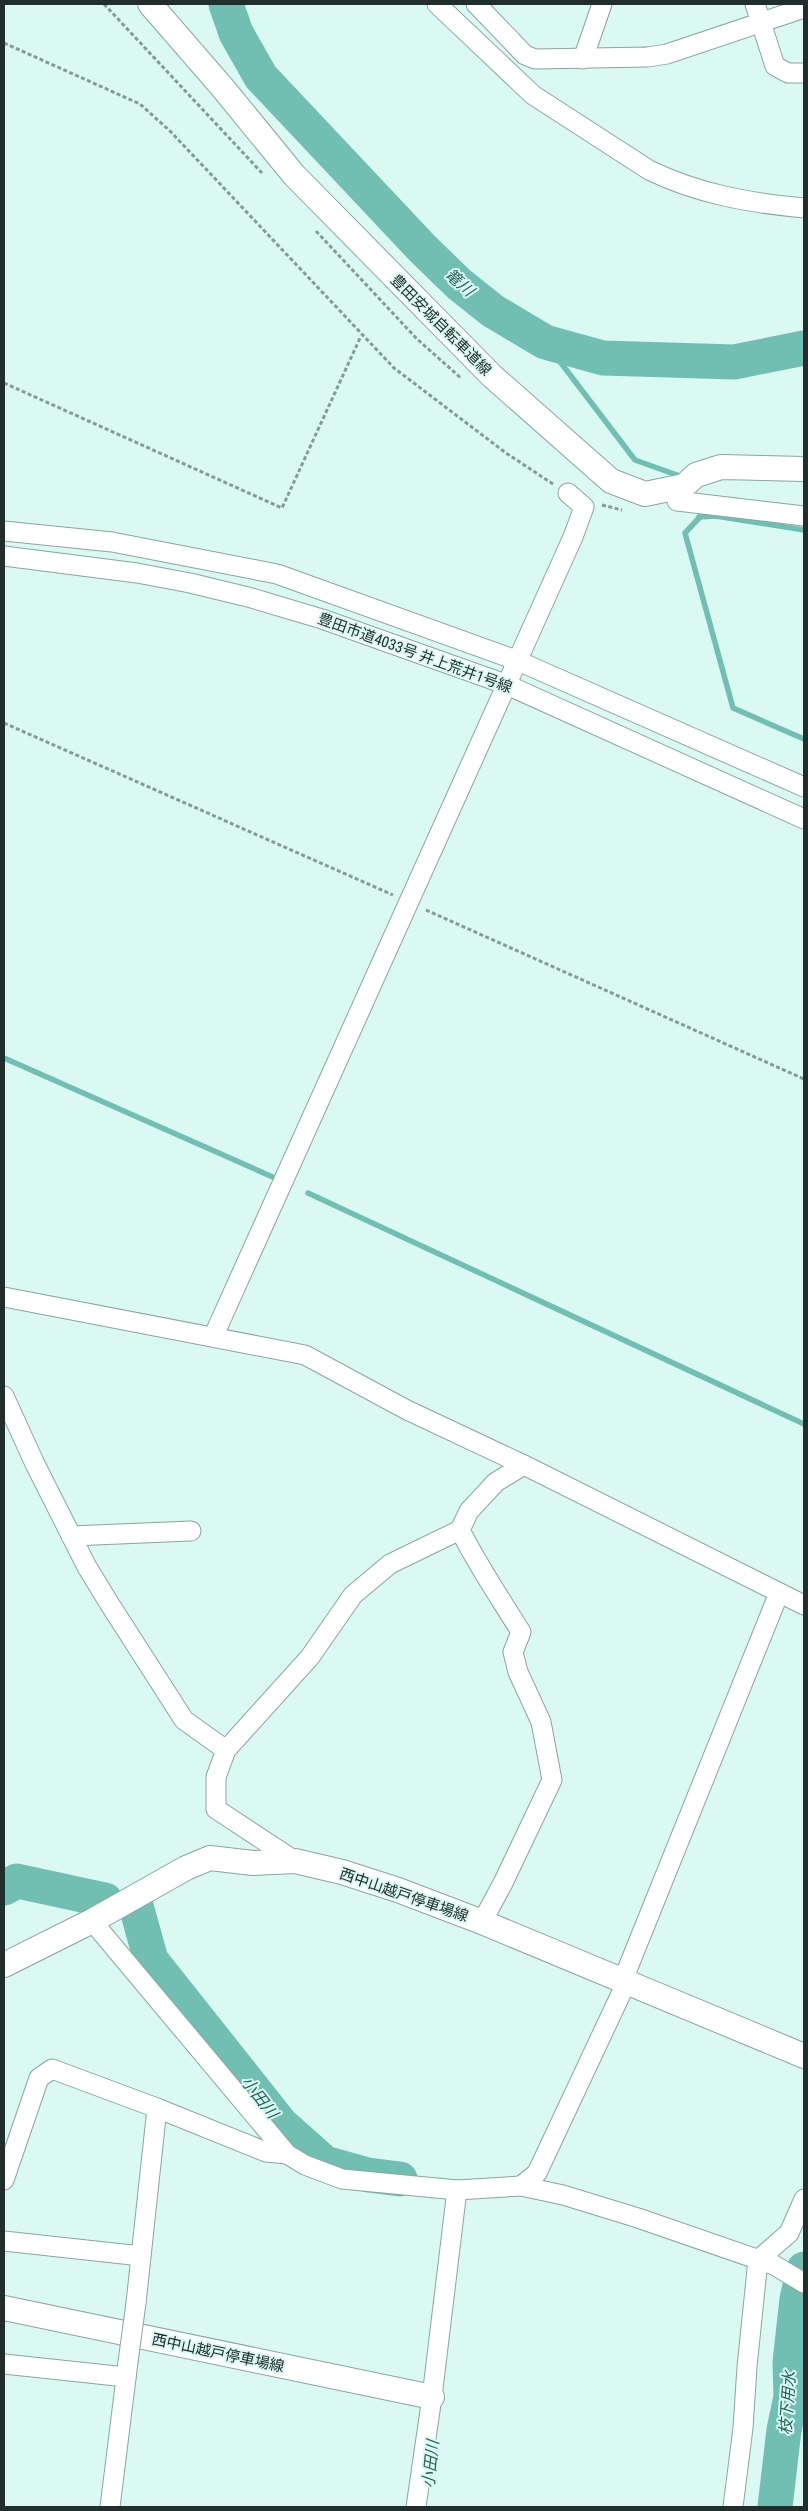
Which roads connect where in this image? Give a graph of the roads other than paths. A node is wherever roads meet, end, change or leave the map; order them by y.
1 (150, 4) edge
2 (437, 4) edge
3 (476, 4) edge
4 (602, 4) edge
5 (756, 4) edge
6 (804, 8) edge
7 (761, 22) junction
8 (583, 59) junction
9 (804, 73) edge
10 (804, 208) edge
11 (804, 469) edge
12 (568, 493) road end
13 (677, 501) dead end
14 (804, 516) edge
15 (4, 531) edge
16 (4, 556) edge
17 (516, 660) junction
18 (505, 684) junction
19 (804, 787) edge
20 (804, 819) edge
21 (4, 1297) edge
22 (214, 1335) junction
23 (4, 1396) edge
24 (524, 1465) junction
25 (460, 1530) junction
26 (192, 1531) dead end
27 (71, 1536) junction
28 (778, 1593) junction
29 (804, 1605) edge
30 (226, 1750) junction
31 (295, 1861) junction
32 (92, 1921) junction
33 (482, 1922) junction
34 (4, 1965) edge
35 (627, 1981) junction
36 (804, 2056) edge
37 (157, 2108) junction
38 (287, 2154) junction
39 (4, 2180) edge
40 (521, 2186) junction
41 (457, 2190) junction
42 (804, 2199) edge
43 (4, 2241) edge
44 (141, 2256) junction
45 (758, 2260) junction
46 (804, 2283) edge
47 (4, 2308) edge
48 (4, 2364) edge
49 (127, 2370) junction
50 (432, 2398) junction
51 (110, 2507) edge
52 (416, 2507) edge
53 (733, 2507) edge

1 - 11 main road, 豊田安城自転車道線
2 - 10 street
3 - 8 street
4 - 8 street
5 - 7 street
6 - 7 street
7 - 8 street
7 - 9 street
12 - 17 street
13 - 14 street
15 - 17 street, 豊田市道4033号 井上荒井1号線
16 - 18 street, 豊田市道4033号 井上荒井1号線
17 - 18 street
17 - 19 street, 豊田市道4033号 井上荒井1号線
18 - 20 street, 豊田市道4033号 井上荒井1号線
18 - 22 street
21 - 22 street
22 - 24 street
23 - 27 street
24 - 25 street
24 - 28 street
25 - 30 street
25 - 33 street
26 - 27 street
27 - 30 street
28 - 29 street
28 - 35 street
30 - 31 street
31 - 32 main road, 西中山越戸停車場線
31 - 33 main road, 西中山越戸停車場線
32 - 34 main road, 西中山越戸停車場線
32 - 38 street
33 - 35 main road, 西中山越戸停車場線
35 - 36 main road, 西中山越戸停車場線
35 - 40 street
37 - 38 street
37 - 39 street
37 - 44 street
38 - 41 street
40 - 41 street
40 - 45 street
41 - 50 street
42 - 45 street
43 - 44 street
44 - 49 street, bridge
45 - 46 street
45 - 53 street
47 - 50 main road, 西中山越戸停車場線
48 - 49 street
49 - 51 street
50 - 52 street

